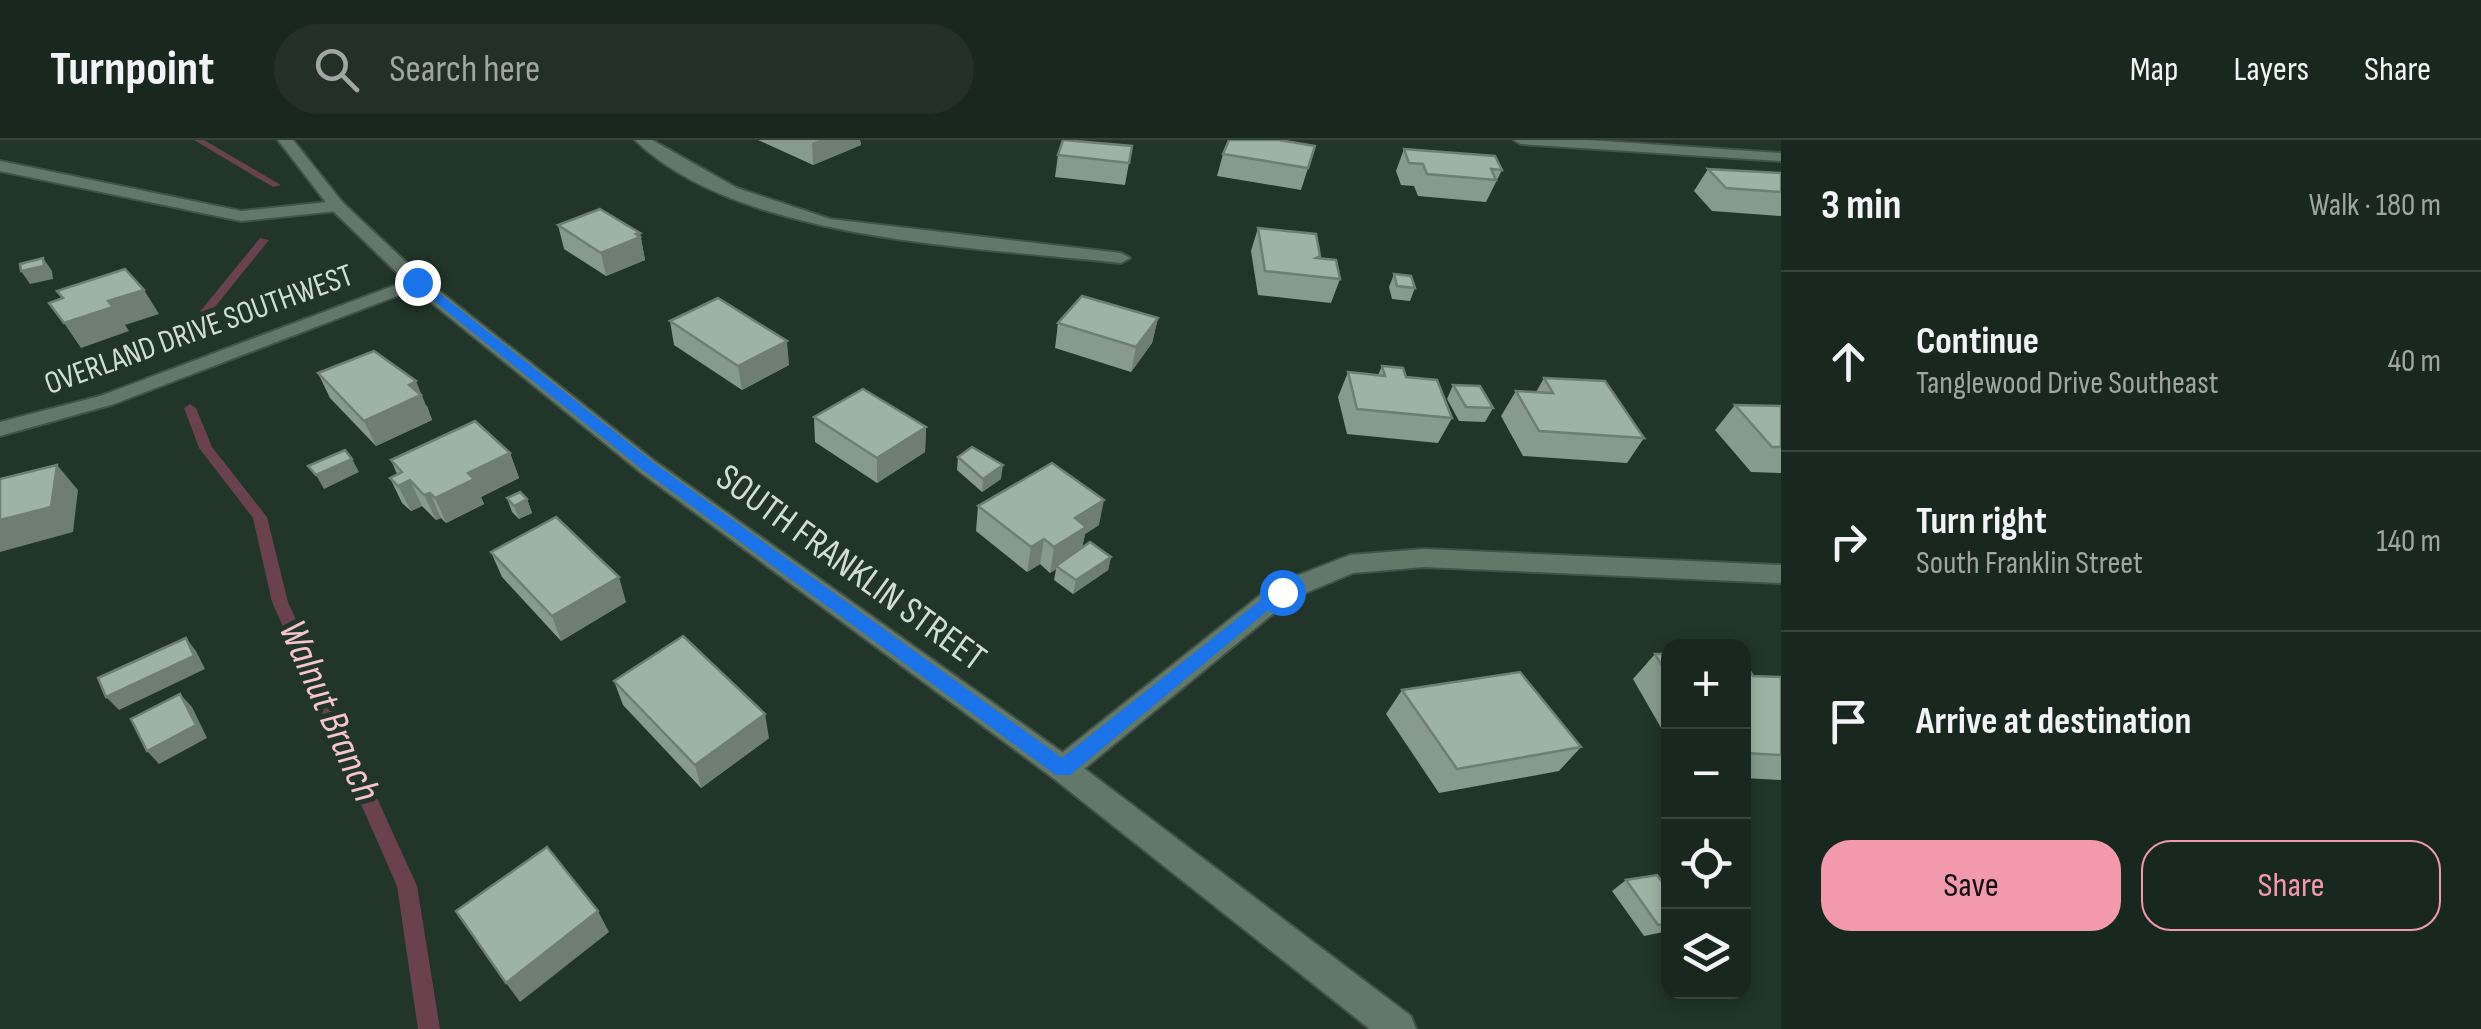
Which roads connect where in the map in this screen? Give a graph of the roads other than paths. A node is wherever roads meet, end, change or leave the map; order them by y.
1 (285, 140) edge
2 (642, 140) edge
3 (1521, 140) edge
4 (1781, 157) edge
5 (0, 166) edge
6 (337, 206) junction
7 (1121, 258) dead end
8 (417, 282) junction
9 (0, 430) edge
10 (1781, 574) edge
11 (1063, 769) junction
12 (1398, 1029) edge

1 - 6 street, SOUTH FRANKLIN STREET
2 - 7 street
3 - 4 street
5 - 6 street
6 - 8 street, SOUTH FRANKLIN STREET
8 - 9 street, OVERLAND DRIVE SOUTHWEST
8 - 11 street, SOUTH FRANKLIN STREET
10 - 11 street
11 - 12 street, SOUTH FRANKLIN STREET

